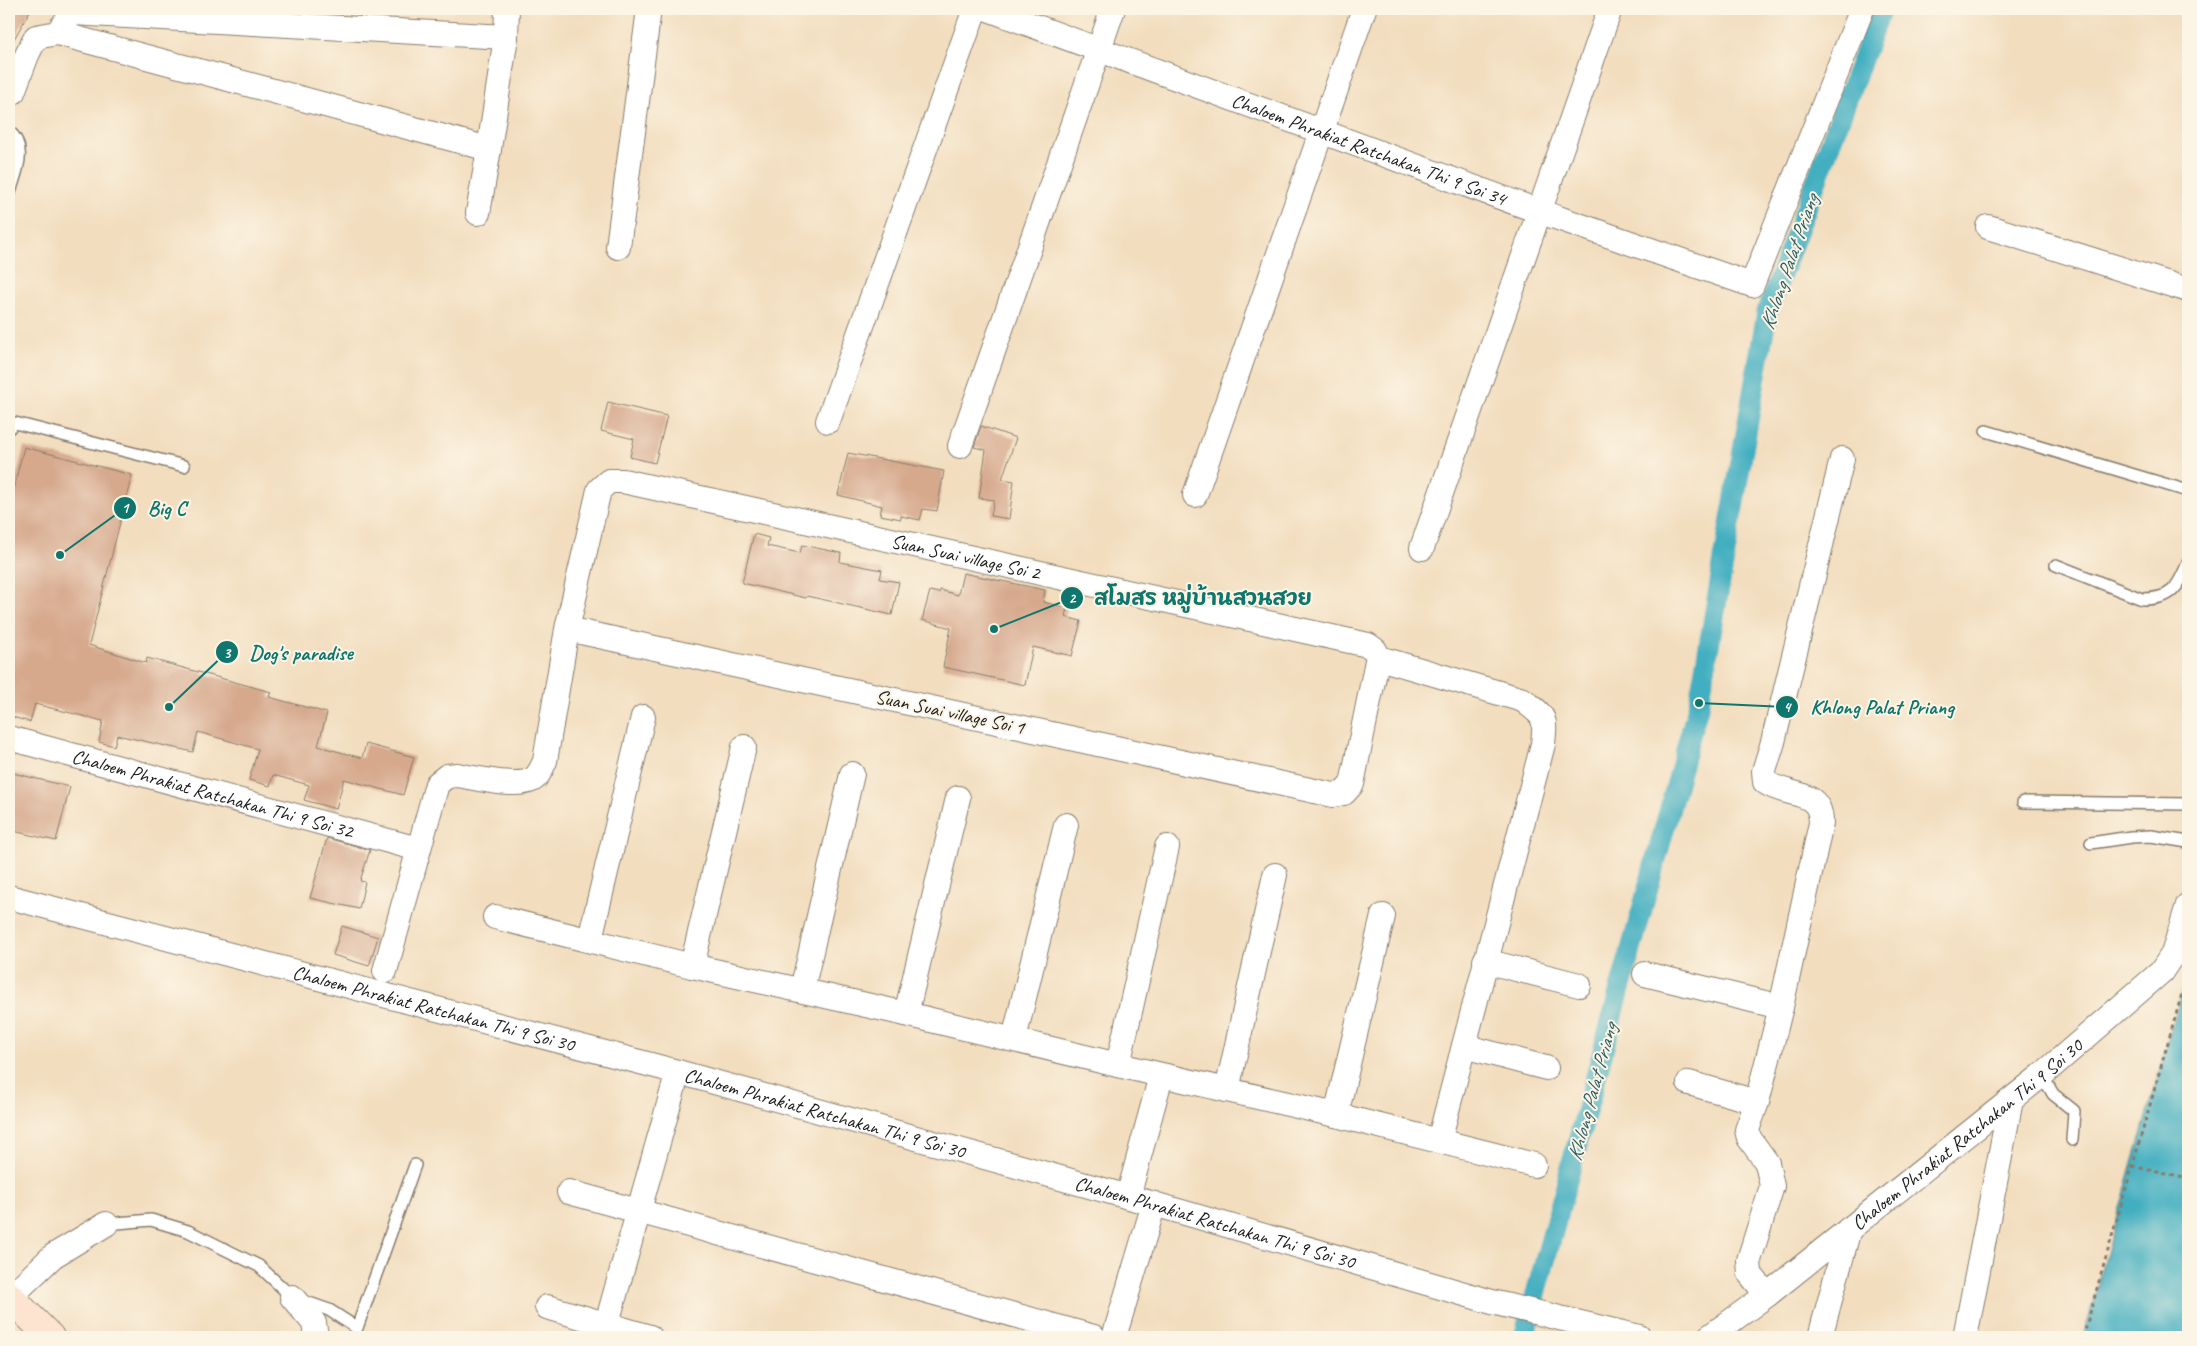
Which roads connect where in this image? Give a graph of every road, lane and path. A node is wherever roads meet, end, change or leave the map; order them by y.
1 (507, 9) edge
2 (649, 9) edge
3 (975, 9) edge
4 (988, 9) edge
5 (1113, 9) edge
6 (1364, 9) edge
7 (1610, 9) edge
8 (1862, 9) edge
9 (72, 11) edge
10 (57, 33) junction
11 (506, 36) junction
12 (1099, 49) junction
13 (13, 92) dead end
14 (9, 131) edge
15 (1320, 132) junction
16 (489, 149) junction
17 (9, 196) edge
18 (1538, 211) junction
19 (478, 213) dead end
20 (1988, 227) dead end
21 (618, 247) dead end
22 (2188, 290) edge
23 (828, 421) dead end
24 (9, 428) edge
25 (1986, 431) dead end
26 (960, 446) dead end
27 (1842, 459) dead end
28 (184, 466) dead end
29 (2188, 491) edge
30 (1195, 495) dead end
31 (1422, 548) dead end
32 (2188, 563) edge
33 (2056, 565) dead end
34 (568, 629) junction
35 (1377, 662) junction
36 (643, 717) dead end
37 (9, 738) edge
38 (744, 748) dead end
39 (852, 774) dead end
40 (958, 798) dead end
41 (2023, 802) dead end
42 (2188, 804) edge
43 (1066, 825) dead end
44 (2188, 842) edge
45 (2091, 843) dead end
46 (1167, 847) dead end
47 (418, 849) junction
48 (1275, 875) dead end
49 (9, 897) edge
50 (2188, 905) edge
51 (1383, 916) dead end
52 (494, 917) dead end
53 (590, 940) junction
54 (1485, 961) junction
55 (2183, 962) edge
56 (692, 966) junction
57 (385, 971) dead end
58 (1646, 974) dead end
59 (1579, 985) dead end
60 (802, 990) junction
61 (1781, 1007) junction
62 (906, 1014) junction
63 (1014, 1039) junction
64 (1464, 1046) junction
65 (1118, 1065) junction
66 (1546, 1068) dead end
67 (678, 1072) junction
68 (2042, 1075) junction
69 (1161, 1076) junction
70 (1689, 1083) dead end
71 (1227, 1090) junction
72 (2011, 1100) junction
73 (1757, 1102) junction
74 (1336, 1116) junction
75 (2072, 1140) dead end
76 (1439, 1141) junction
77 (415, 1165) dead end
78 (1534, 1165) dead end
79 (2132, 1166) junction
80 (2188, 1179) edge
81 (569, 1192) dead end
82 (1128, 1197) junction
83 (1154, 1204) junction
84 (638, 1210) junction
85 (106, 1224) joint
86 (1849, 1229) junction
87 (1767, 1295) junction
88 (9, 1296) edge
89 (292, 1297) junction
90 (547, 1307) dead end
91 (605, 1331) edge
92 (1626, 1336) edge
93 (50, 1337) edge
94 (316, 1337) edge
95 (650, 1337) edge
96 (1094, 1337) edge
97 (1114, 1337) edge
98 (1709, 1337) edge
99 (1820, 1337) edge
100 (1965, 1337) edge
101 (2083, 1337) edge

1 - 11 street
2 - 21 street
3 - 23 street
4 - 12 street, Chaloem Phrakiat Ratchakan Thi 9 Soi 34
5 - 12 street
6 - 15 street
7 - 18 street
8 - 18 street, Chaloem Phrakiat Ratchakan Thi 9 Soi 34
9 - 10 street
9 - 11 street
10 - 13 street
10 - 16 street
11 - 16 street
12 - 15 street, Chaloem Phrakiat Ratchakan Thi 9 Soi 34
12 - 26 street
14 - 17 lane
15 - 18 street, Chaloem Phrakiat Ratchakan Thi 9 Soi 34
15 - 30 street
16 - 19 street
18 - 31 street
20 - 22 street
24 - 28 lane
25 - 29 lane
27 - 61 street
32 - 33 lane
34 - 35 street, Suan Suai village Soi 1
34 - 35 street, Suan Suai village Soi 2
34 - 47 street
35 - 54 street
36 - 53 street
37 - 47 street, Chaloem Phrakiat Ratchakan Thi 9 Soi 32
38 - 56 street
39 - 60 street
40 - 62 street
41 - 42 lane
43 - 63 street
44 - 45 lane
46 - 65 street
47 - 57 street
48 - 71 street
49 - 67 street, Chaloem Phrakiat Ratchakan Thi 9 Soi 30
50 - 55 street, Chaloem Phrakiat Ratchakan Thi 9 Soi 30
51 - 74 street
52 - 53 street
53 - 56 street
54 - 59 street
54 - 64 street
55 - 68 street, Chaloem Phrakiat Ratchakan Thi 9 Soi 30
55 - 79 path
56 - 60 street
58 - 61 street
60 - 62 street
61 - 73 street
62 - 63 street
63 - 65 street
64 - 66 street
64 - 76 street
65 - 69 street
67 - 82 street, Chaloem Phrakiat Ratchakan Thi 9 Soi 30
67 - 84 street
68 - 72 street, Chaloem Phrakiat Ratchakan Thi 9 Soi 30
68 - 75 lane
69 - 71 street
69 - 82 street
70 - 73 street
71 - 74 street
72 - 86 street, Chaloem Phrakiat Ratchakan Thi 9 Soi 30
72 - 100 street
73 - 87 street
74 - 76 street
76 - 78 street
77 - 89 lane
79 - 80 path
79 - 101 path
81 - 84 street
82 - 83 street, Chaloem Phrakiat Ratchakan Thi 9 Soi 30
83 - 92 street, Chaloem Phrakiat Ratchakan Thi 9 Soi 30
83 - 97 street
84 - 91 street
84 - 96 street
85 - 88 street
85 - 89 lane
86 - 87 street, Chaloem Phrakiat Ratchakan Thi 9 Soi 30
86 - 99 street
87 - 98 street, Chaloem Phrakiat Ratchakan Thi 9 Soi 30
88 - 93 main road
89 - 94 street
90 - 91 street
91 - 95 street

